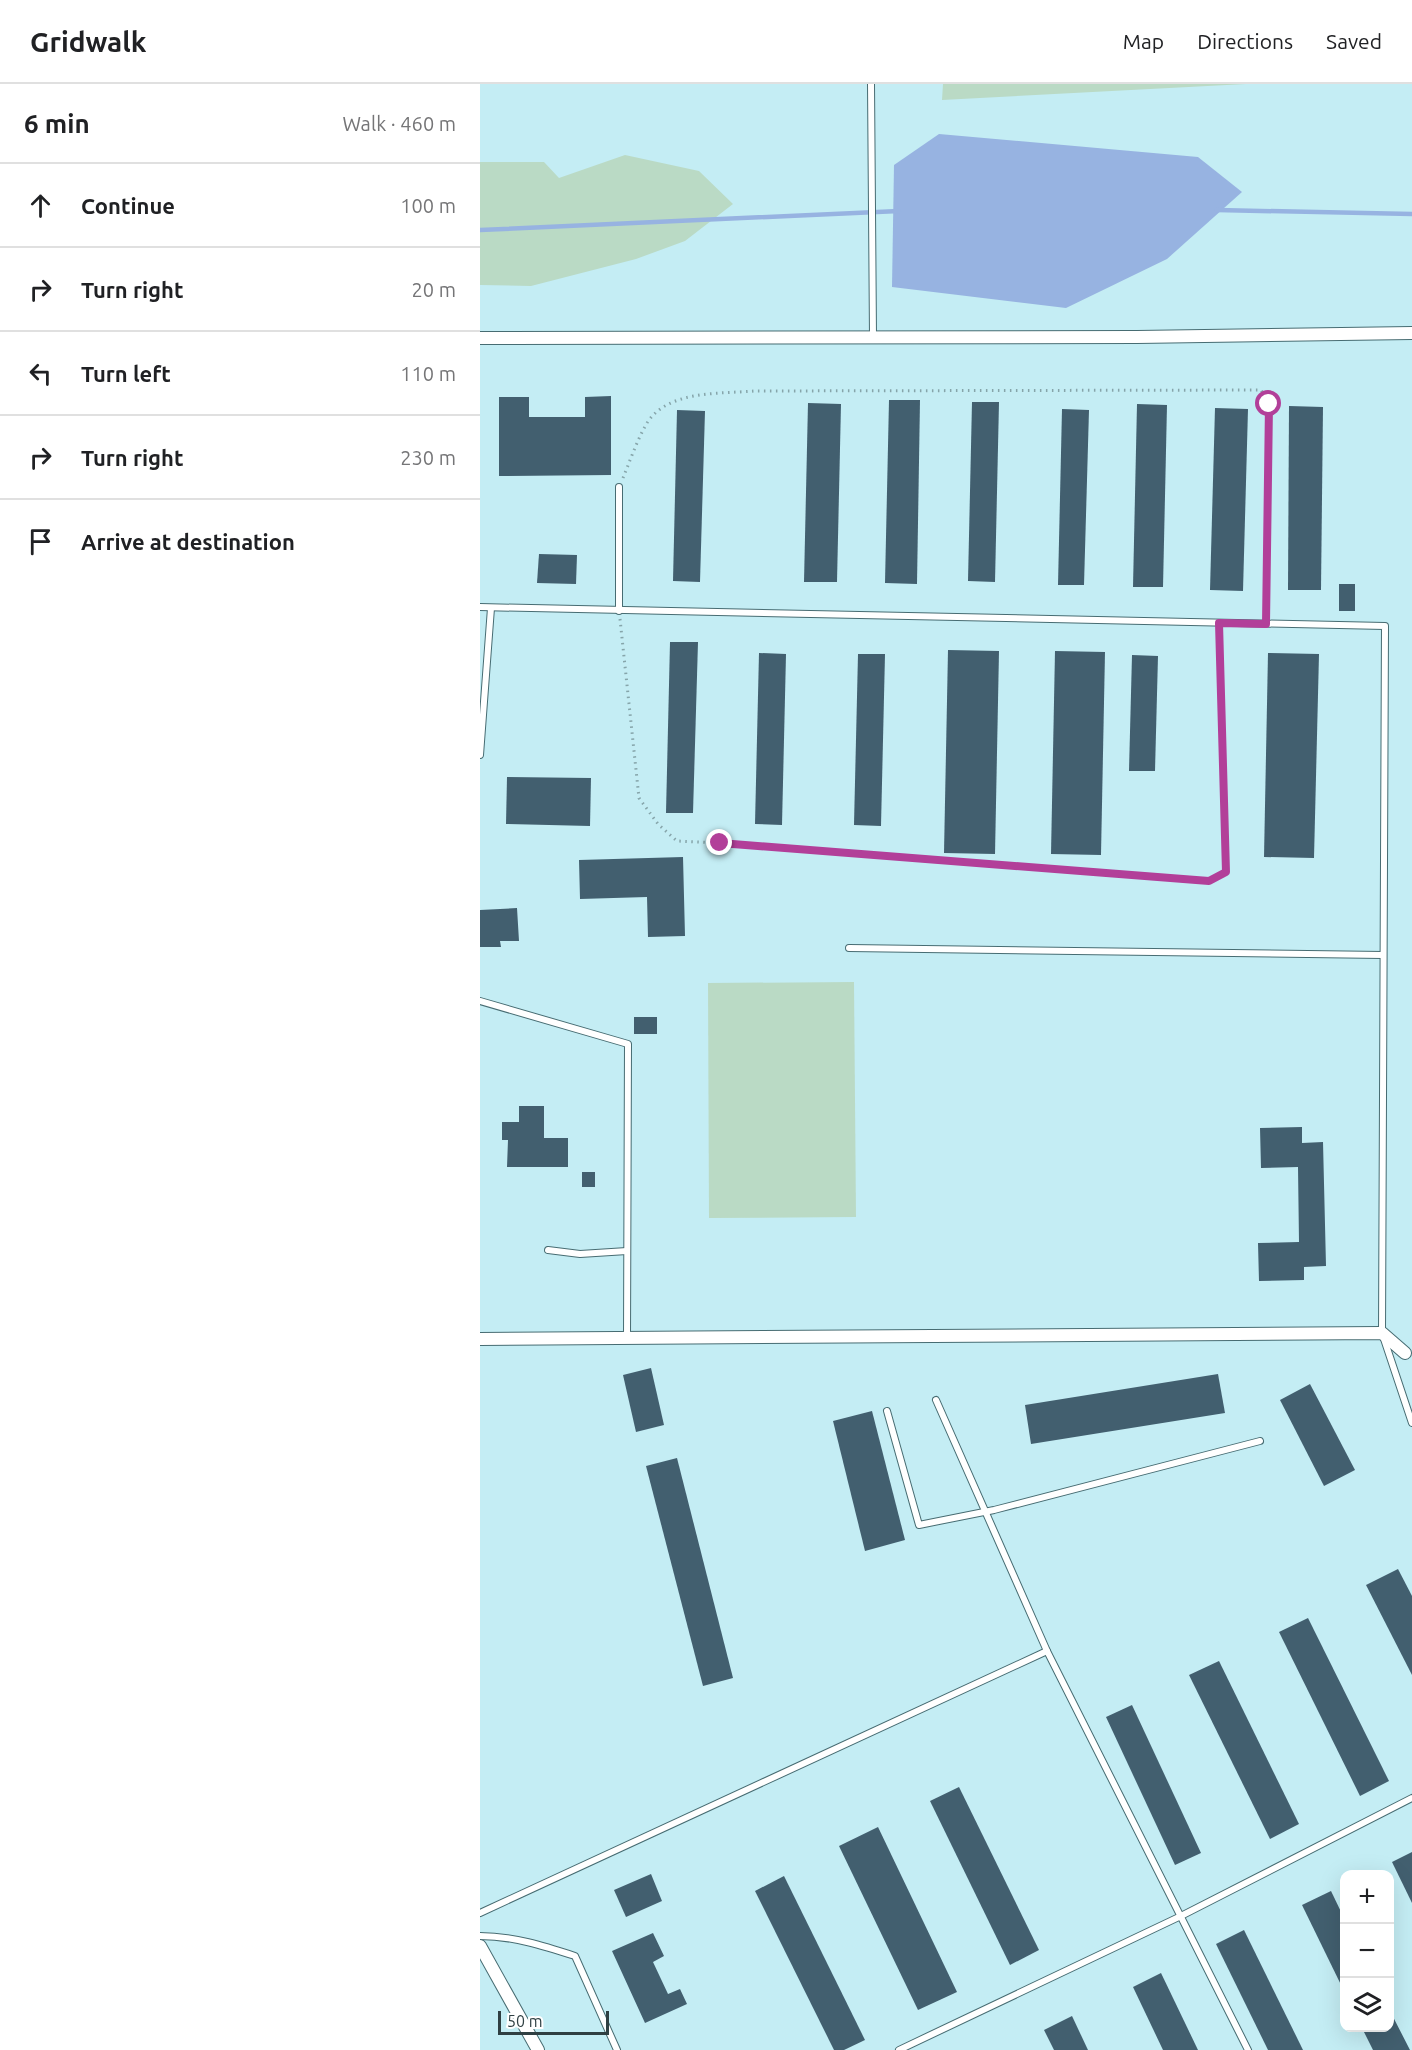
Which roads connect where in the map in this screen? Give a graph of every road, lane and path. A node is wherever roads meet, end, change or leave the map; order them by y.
1 (871, 84) edge
2 (1412, 333) edge
3 (873, 336) junction
4 (480, 338) edge
5 (619, 487) joint
6 (480, 607) edge
7 (492, 608) junction
8 (619, 611) junction
9 (1219, 623) junction
10 (1266, 624) junction
11 (480, 755) edge
12 (849, 948) dead end
13 (1383, 956) junction
14 (480, 1001) edge
15 (549, 1250) dead end
16 (627, 1251) junction
17 (1382, 1333) junction
18 (627, 1338) junction
19 (480, 1339) edge
20 (1406, 1353) dead end
21 (936, 1400) dead end
22 (887, 1411) dead end
23 (1412, 1423) edge
24 (1260, 1441) dead end
25 (986, 1512) junction
26 (1047, 1651) junction
27 (1412, 1798) edge
28 (480, 1913) edge
29 (1180, 1916) junction
30 (480, 1936) edge
31 (480, 1946) edge
32 (538, 2050) edge
33 (617, 2050) edge
34 (899, 2050) edge
35 (1248, 2050) edge

1 - 3 lane
2 - 3 street
3 - 4 street
5 - 8 lane
5 - 10 path
6 - 7 lane
7 - 8 lane
7 - 11 lane
8 - 9 lane
8 - 9 path
9 - 10 lane
10 - 13 lane
12 - 13 lane
13 - 17 lane
14 - 16 lane
15 - 16 lane
16 - 18 lane
17 - 18 street
17 - 20 street
17 - 23 lane
18 - 19 street
21 - 25 lane
22 - 25 lane
24 - 25 lane
25 - 26 lane
26 - 28 lane
26 - 29 lane
27 - 29 lane
29 - 34 lane
29 - 35 lane
30 - 33 lane
31 - 32 street

